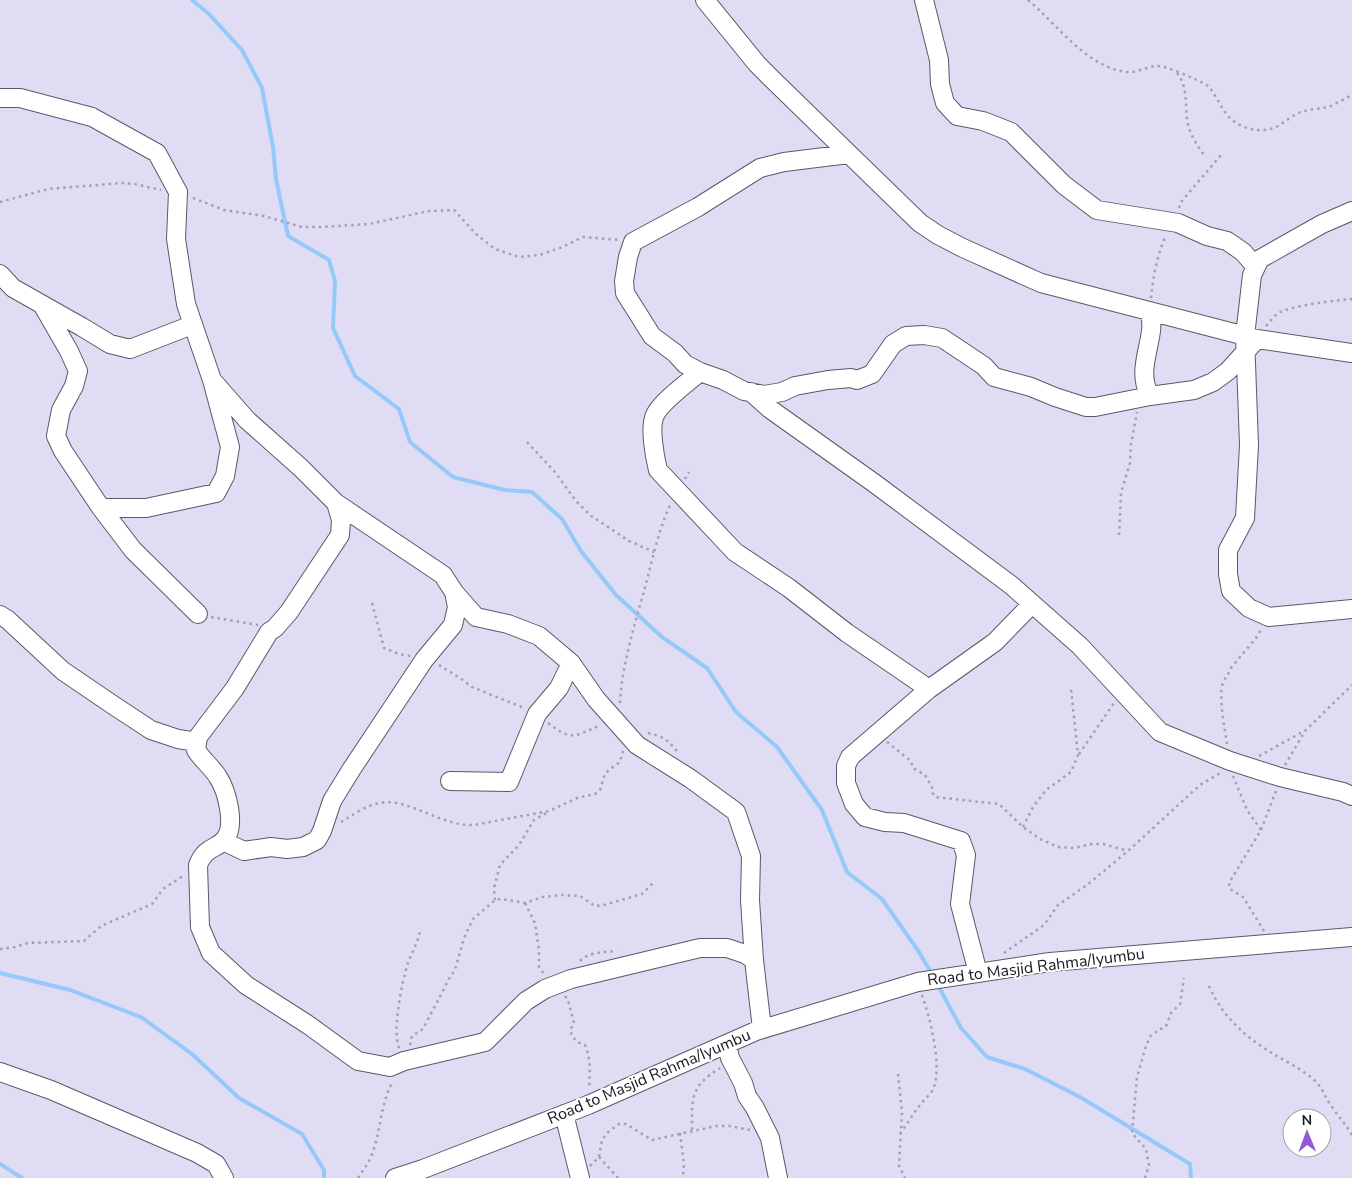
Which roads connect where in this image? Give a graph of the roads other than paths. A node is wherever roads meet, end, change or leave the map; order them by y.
1 (705, 0) edge
2 (924, 0) edge
3 (0, 98) edge
4 (849, 154) junction
5 (1352, 211) edge
6 (1256, 267) junction
7 (0, 274) edge
8 (43, 306) junction
9 (1150, 311) junction
10 (192, 325) junction
11 (1249, 342) junction
12 (1352, 352) edge
13 (700, 372) junction
14 (212, 380) junction
15 (751, 392) junction
16 (1147, 396) junction
17 (336, 503) junction
18 (101, 508) junction
19 (454, 592) junction
20 (1032, 604) junction
21 (1352, 609) edge
22 (198, 614) road end
23 (0, 615) edge
24 (476, 617) junction
25 (453, 624) junction
26 (571, 663) junction
27 (929, 689) junction
28 (197, 742) junction
29 (450, 781) dead end
30 (1352, 796) edge
31 (223, 842) junction
32 (1352, 937) edge
33 (754, 960) junction
34 (978, 973) junction
35 (762, 1029) junction
36 (728, 1051) junction
37 (0, 1072) edge
38 (564, 1114) junction
39 (579, 1176) edge
40 (224, 1178) edge
41 (395, 1178) edge
42 (778, 1178) edge

1 - 4 street
2 - 6 street
3 - 10 street
4 - 9 street
4 - 13 street
5 - 6 street
6 - 11 street
7 - 8 street
8 - 10 street
8 - 18 street
9 - 11 street
9 - 16 street
10 - 14 street
11 - 12 street
11 - 16 street
11 - 21 street
13 - 15 street
13 - 27 street
14 - 17 street
14 - 18 street
15 - 16 street
15 - 20 street
17 - 19 street
17 - 28 street
18 - 22 street
19 - 24 street
19 - 25 street
20 - 27 street
20 - 30 street
23 - 28 street
24 - 25 street
24 - 26 street
25 - 31 street
26 - 29 street
26 - 33 street
27 - 34 street
28 - 31 street
31 - 33 street
32 - 34 street, Road to Masjid Rahma/Iyumbu
33 - 35 street
34 - 35 street, Road to Masjid Rahma/Iyumbu
35 - 36 street, Road to Masjid Rahma/Iyumbu
36 - 38 street, Road to Masjid Rahma/Iyumbu
36 - 42 street
37 - 40 street
38 - 39 street
38 - 41 street, Road to Masjid Rahma/Iyumbu

